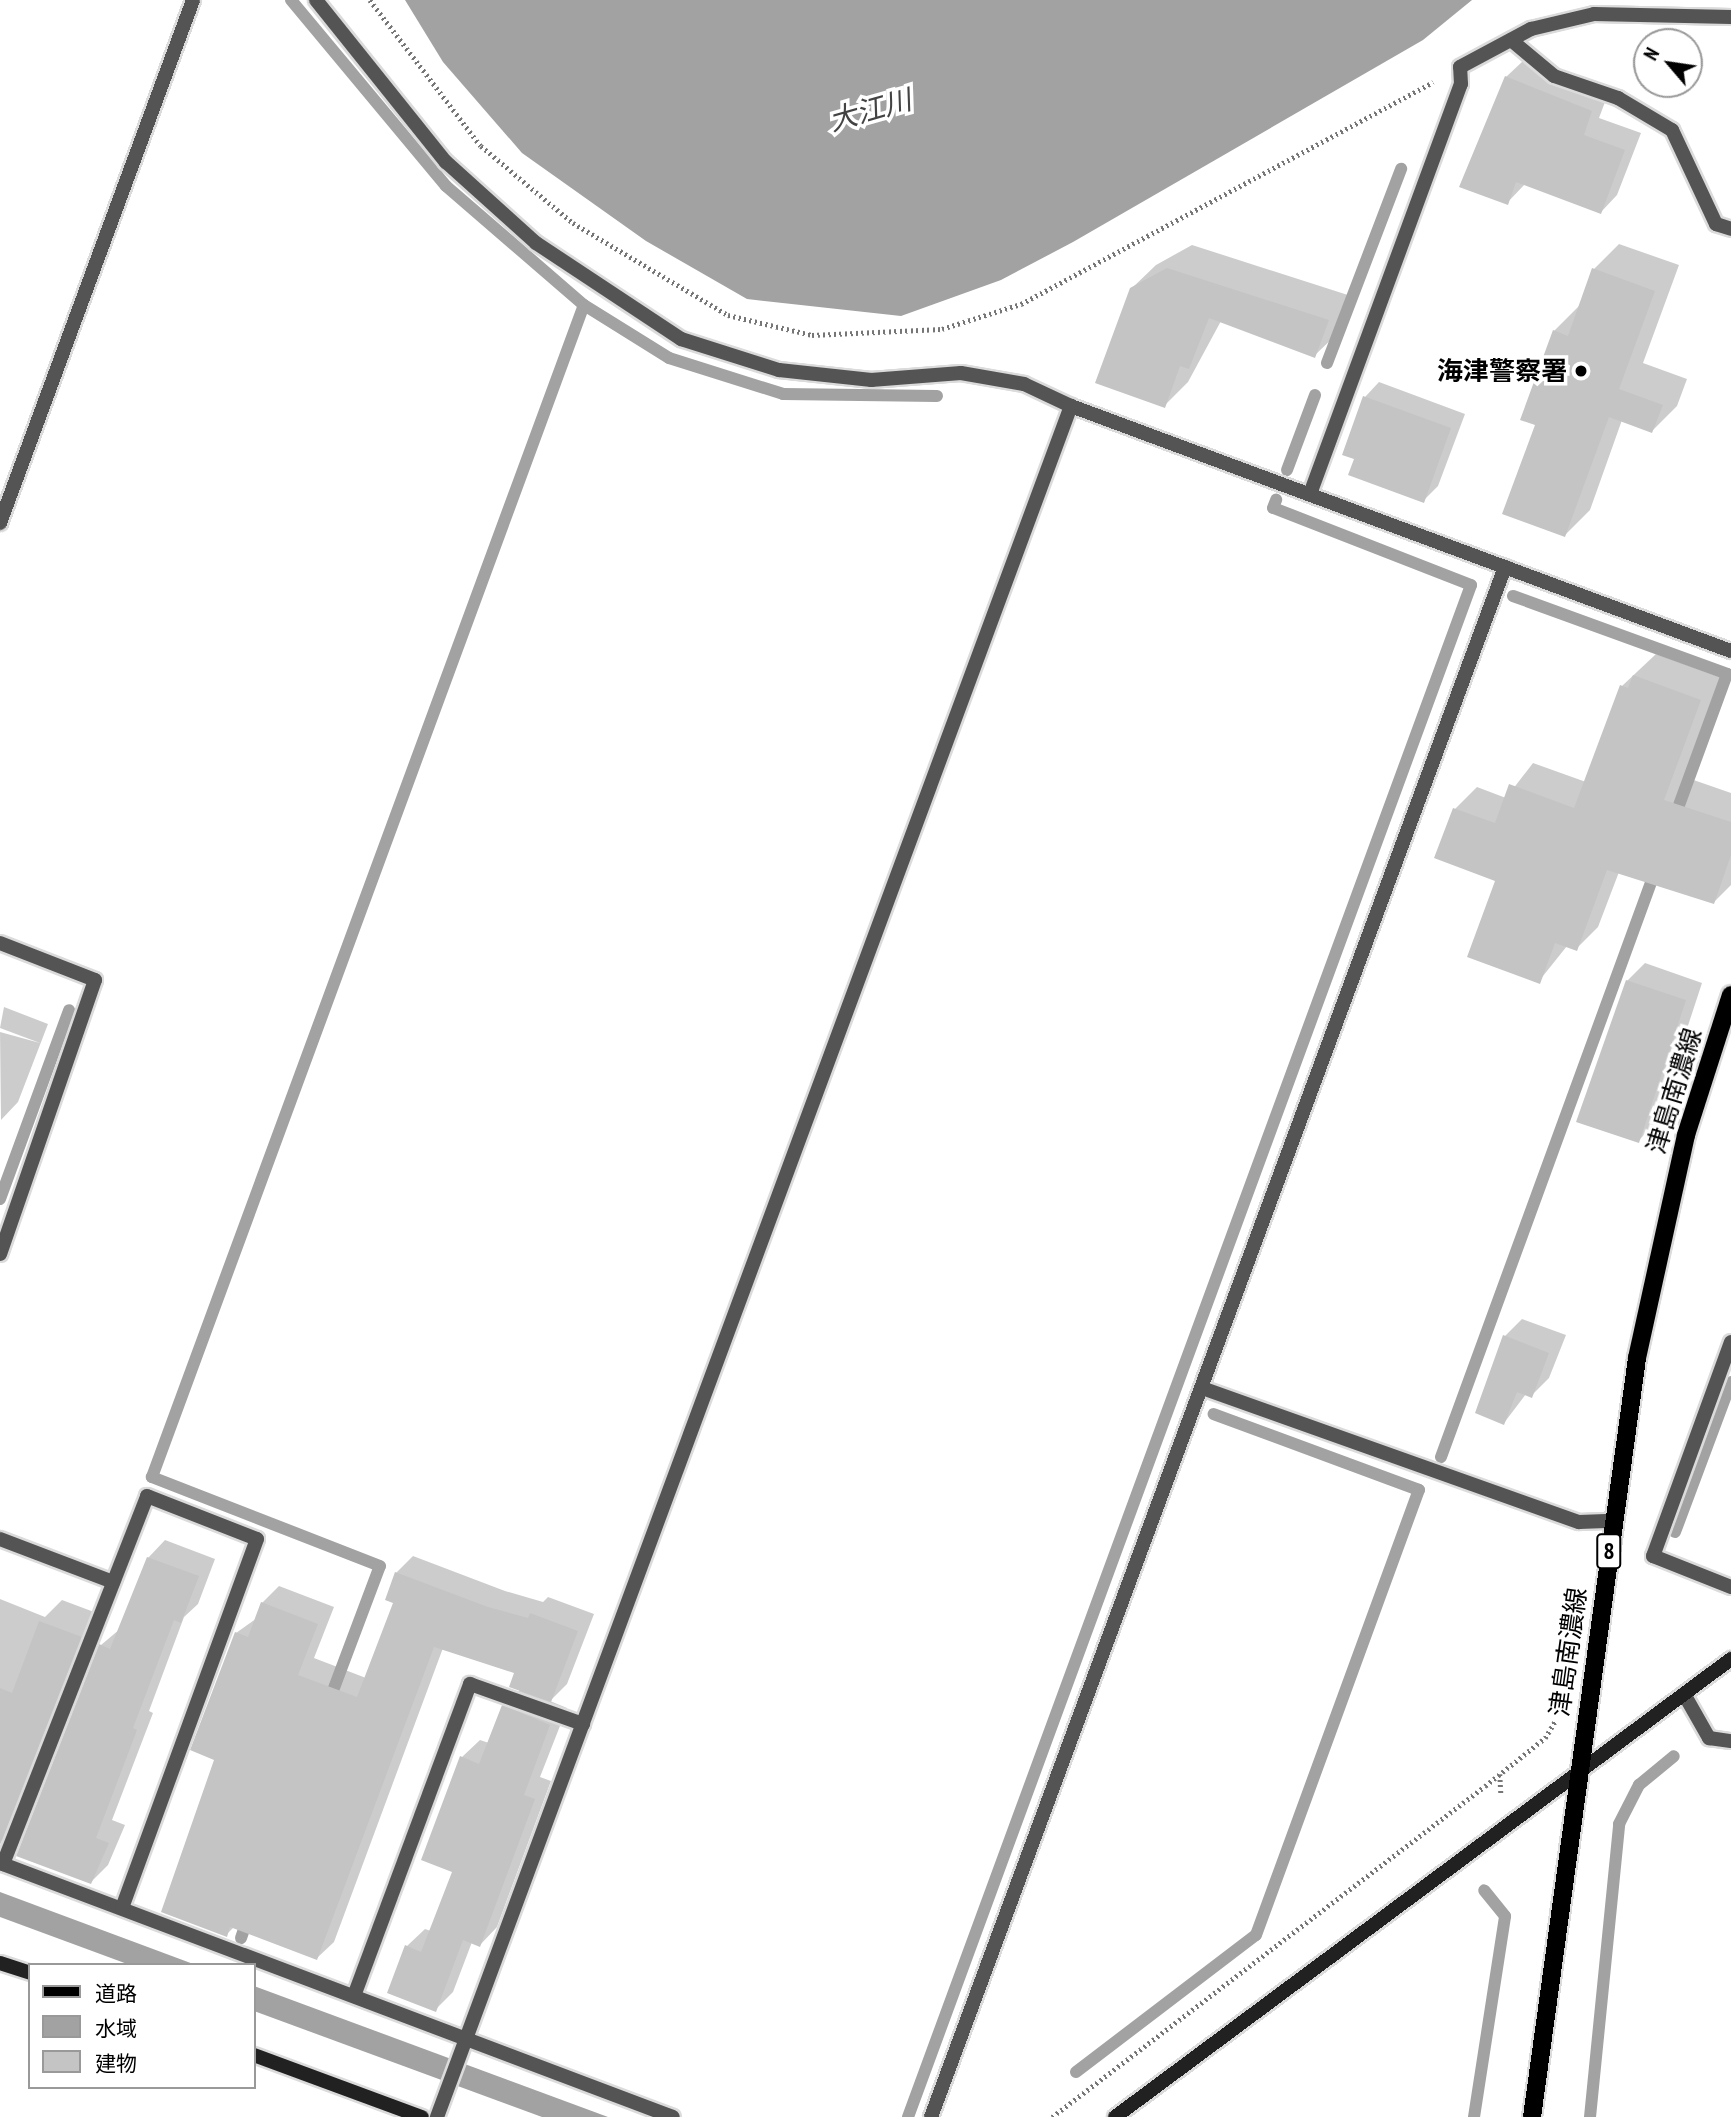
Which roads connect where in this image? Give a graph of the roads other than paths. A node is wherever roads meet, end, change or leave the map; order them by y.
1 (193, 0) edge
2 (316, 0) edge
3 (1731, 17) edge
4 (1511, 40) junction
5 (1731, 229) edge
6 (1071, 406) junction
7 (1310, 494) junction
8 (0, 523) edge
9 (1505, 567) junction
10 (1731, 651) edge
11 (0, 943) edge
12 (1731, 995) edge
13 (0, 1254) edge
14 (1731, 1342) edge
15 (1202, 1388) junction
16 (1613, 1521) junction
17 (0, 1539) edge
18 (113, 1582) junction
19 (1731, 1587) edge
20 (1731, 1659) edge
21 (1684, 1694) junction
22 (583, 1724) junction
23 (1731, 1741) edge
24 (1577, 1776) junction
25 (2, 1863) edge
26 (122, 1908) junction
27 (0, 1963) edge
28 (28, 1972) edge
29 (354, 1996) junction
30 (466, 2038) junction
31 (256, 2056) edge
32 (422, 2117) edge
33 (437, 2117) edge
34 (673, 2117) edge
35 (931, 2117) edge
36 (1115, 2117) edge
37 (1532, 2117) edge

1 - 8 street
2 - 6 street
3 - 4 street
4 - 5 street
4 - 7 street
6 - 7 street
6 - 22 street
7 - 9 street
9 - 10 street
9 - 15 street
11 - 13 street
12 - 16 main road, 津島南濃線 / 8
14 - 19 street
15 - 16 street
15 - 35 street
16 - 24 main road, 津島南濃線 / 8
17 - 18 street
18 - 25 street
18 - 26 street
20 - 21 street
21 - 23 street
21 - 24 street
22 - 29 street
22 - 30 street
24 - 36 street
24 - 37 main road, 津島南濃線 / 8
25 - 26 street
26 - 29 street
27 - 28 street
29 - 30 street
30 - 33 street
30 - 34 street
31 - 32 street

